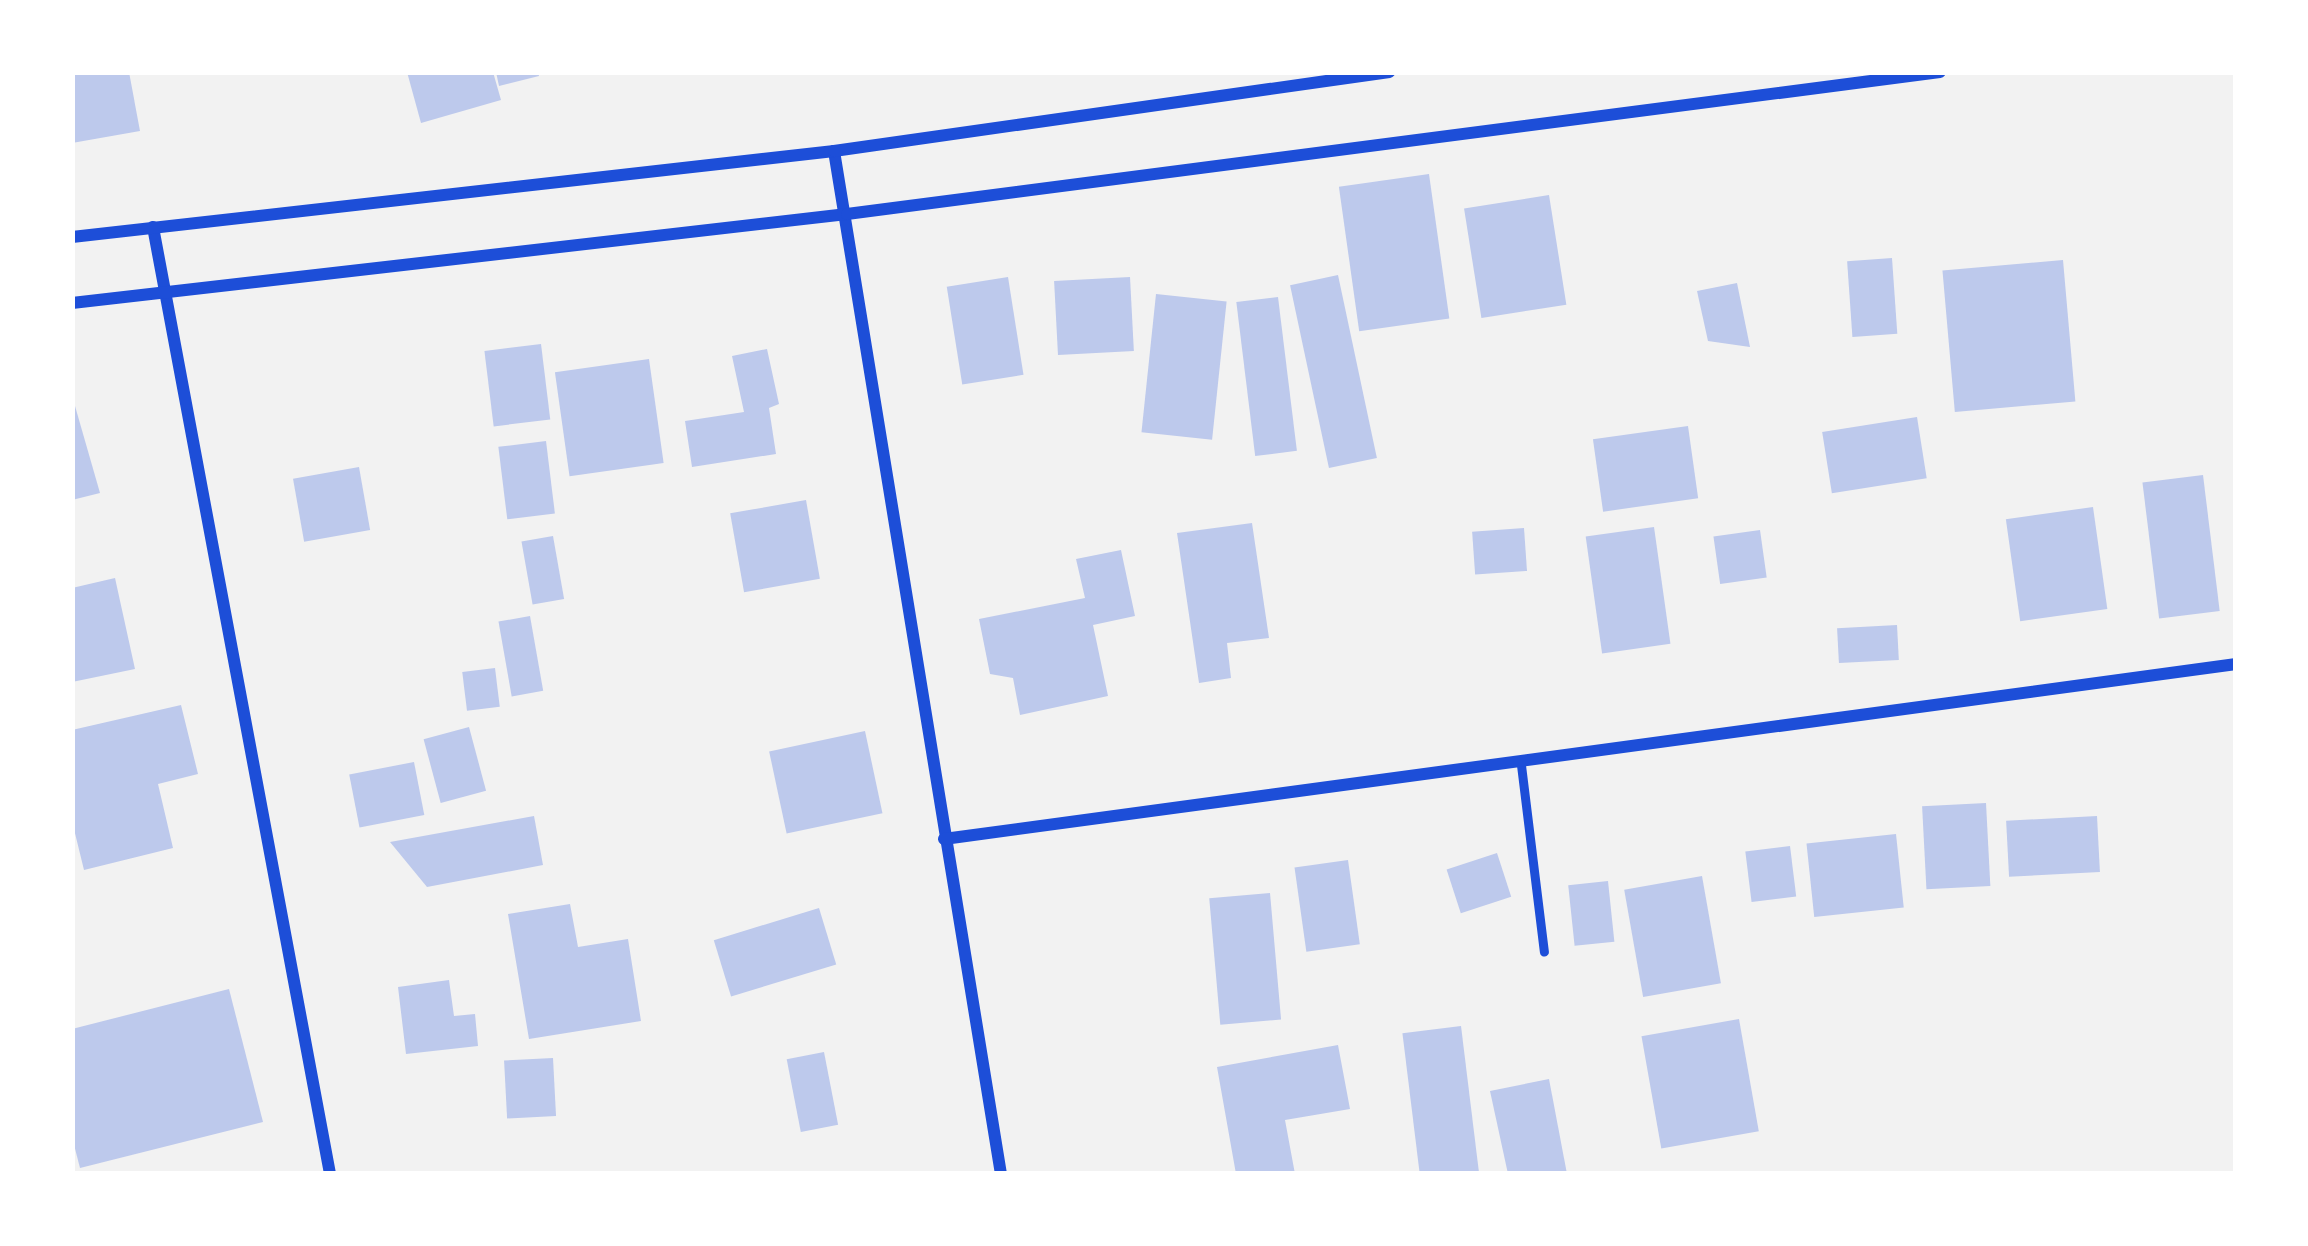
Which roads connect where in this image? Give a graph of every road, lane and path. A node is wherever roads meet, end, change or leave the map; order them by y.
1 (1389, 72) edge
2 (1940, 72) edge
3 (834, 151) junction
4 (847, 214) junction
5 (153, 227) junction
6 (72, 237) edge
7 (165, 291) junction
8 (72, 303) edge
9 (2236, 664) edge
10 (1521, 765) junction
11 (944, 838) junction
12 (1544, 952) dead end
13 (330, 1174) edge
14 (1001, 1174) edge

1 - 3 street
2 - 4 street
3 - 4 street
3 - 5 street
4 - 7 street
4 - 11 street
5 - 6 street
5 - 7 street
7 - 8 street
7 - 13 street
9 - 10 street
10 - 11 street
10 - 12 lane
11 - 14 street

